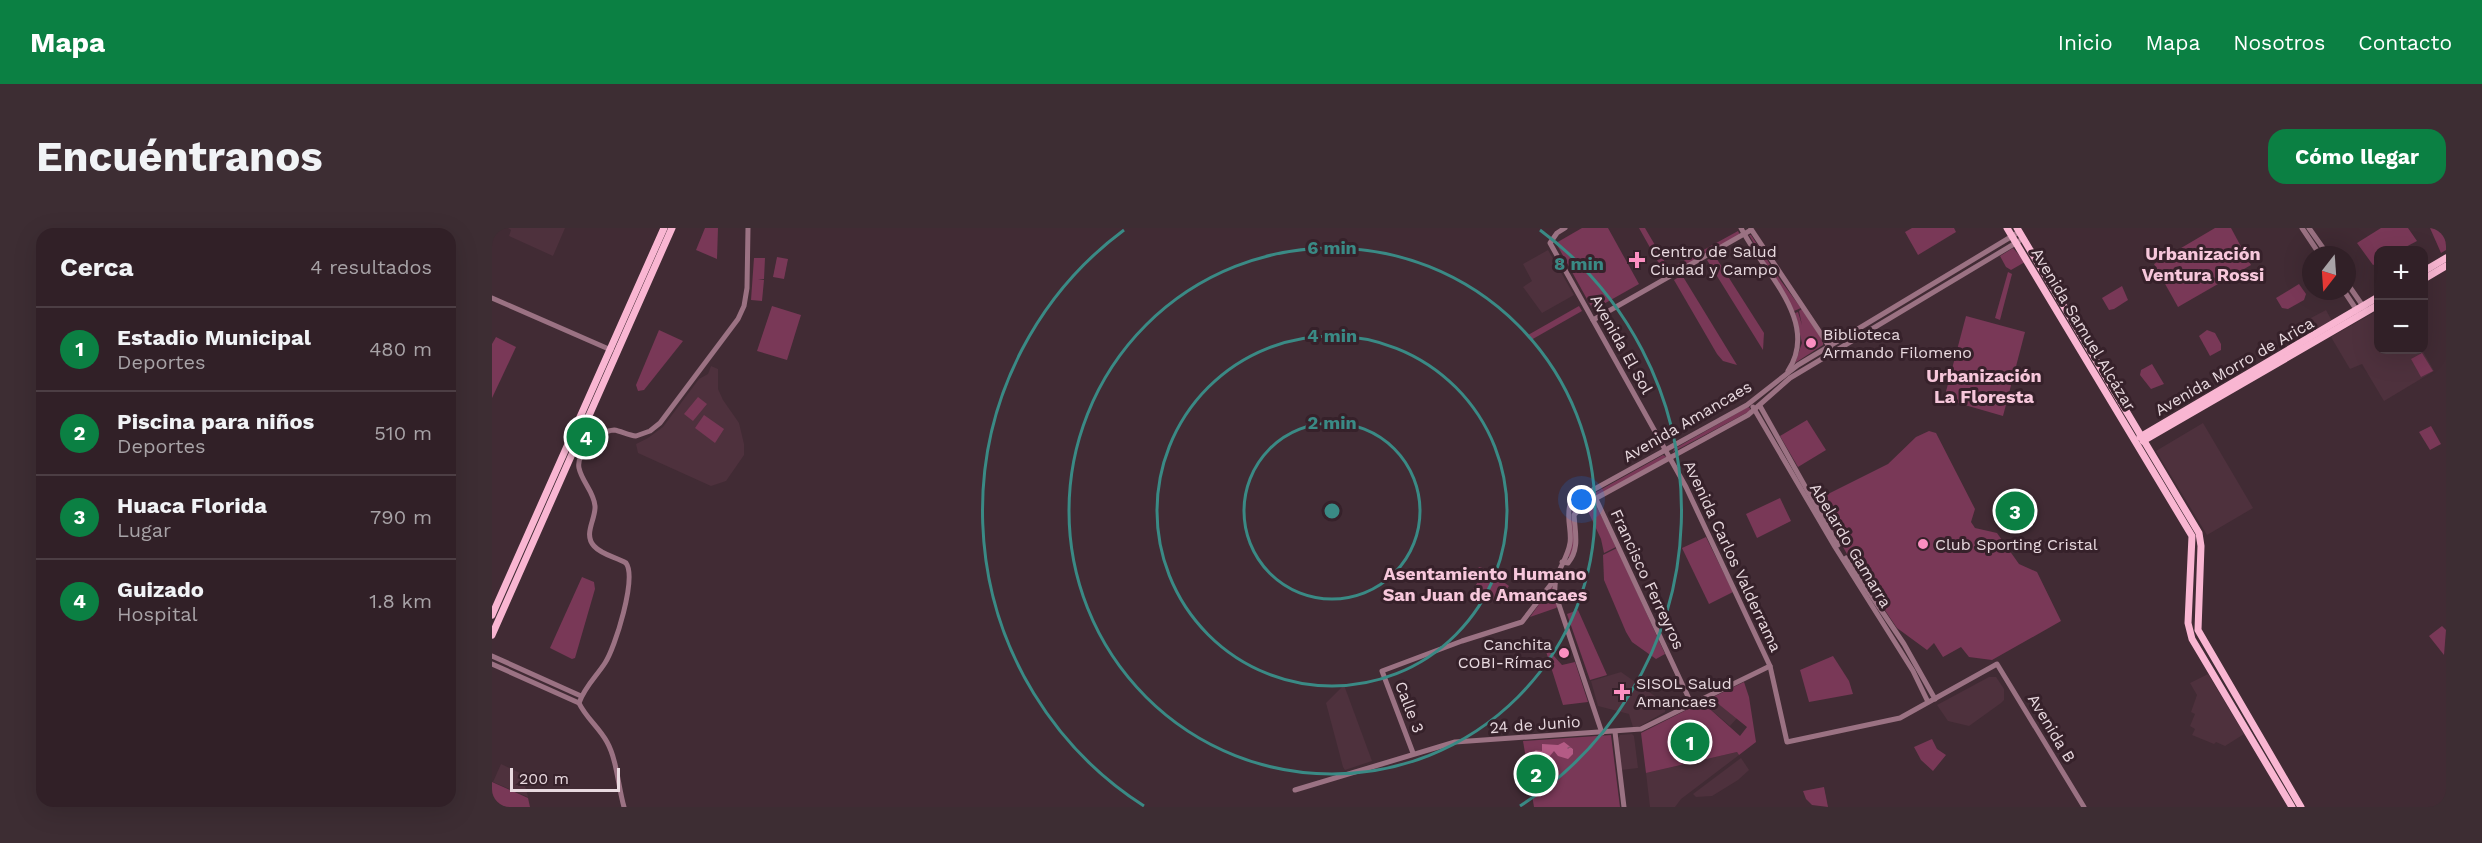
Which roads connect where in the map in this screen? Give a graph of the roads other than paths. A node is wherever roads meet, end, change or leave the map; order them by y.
1 (664, 228) edge
2 (672, 228) edge
3 (748, 228) edge
4 (1565, 228) edge
5 (1742, 228) edge
6 (2007, 228) edge
7 (2302, 228) edge
8 (2309, 228) edge
9 (1750, 229) edge
10 (1745, 234) junction
11 (2018, 236) edge
12 (2314, 246) edge
13 (2322, 246) edge
14 (2446, 258) edge
15 (2446, 266) edge
16 (2428, 269) edge
17 (2428, 277) edge
18 (492, 298) edge
19 (2352, 300) edge
20 (2356, 300) edge
21 (2375, 300) edge
22 (2374, 307) edge
23 (2362, 311) junction
24 (1593, 320) junction
25 (1829, 346) junction
26 (613, 351) junction
27 (1833, 352) junction
28 (1785, 375) junction
29 (1750, 403) junction
30 (1758, 408) junction
31 (2140, 440) junction
32 (1666, 450) junction
33 (1671, 457) junction
34 (1596, 500) junction
35 (1565, 562) junction
36 (1555, 579) junction
37 (492, 615) edge
38 (492, 635) edge
39 (1901, 646) junction
40 (492, 656) edge
41 (492, 664) edge
42 (1770, 666) junction
43 (1382, 671) joint
44 (580, 699) junction
45 (1935, 699) junction
46 (1928, 702) junction
47 (1691, 703) junction
48 (1615, 732) junction
49 (1602, 733) junction
50 (1413, 753) junction
51 (2286, 789) junction
52 (1294, 790) dead end
53 (624, 807) edge
54 (1624, 807) edge
55 (2084, 807) edge
56 (2292, 807) edge
57 (2301, 807) edge

1 - 26 main road
2 - 26 main road
3 - 44 street
4 - 24 street, Avenida El Sol
5 - 10 street
6 - 11 main road, Avenida Samuel Alcázar
7 - 12 street
8 - 13 street
9 - 10 street
9 - 25 street
10 - 24 street
10 - 28 street
11 - 25 street, Avenida Amancaes
11 - 27 street, Avenida Amancaes
11 - 31 main road, Avenida Samuel Alcázar
14 - 16 main road
15 - 17 main road
18 - 26 street
19 - 23 street
20 - 23 street
21 - 23 main road, Avenida Morro de Arica
22 - 23 main road, Avenida Morro de Arica
23 - 31 main road, Avenida Morro de Arica
24 - 32 street, Avenida El Sol
25 - 27 street
25 - 28 street, Avenida Amancaes
26 - 37 main road
26 - 38 main road
27 - 30 street, Avenida Amancaes
28 - 29 street, Avenida Amancaes
29 - 30 street, Abelardo Gamarra
29 - 32 street, Avenida Amancaes
30 - 33 street, Avenida Amancaes
30 - 39 street, Abelardo Gamarra
31 - 51 main road, Avenida Samuel Alcázar
32 - 33 street, Avenida El Sol
32 - 35 street, Avenida Amancaes
33 - 34 street, Avenida Amancaes
33 - 42 street, Avenida Carlos Valderrama
34 - 35 street, Avenida Amancaes
34 - 47 street, Francisco Ferreyros
35 - 36 street, Avenida Amancaes
36 - 43 street, Avenida Amancaes
36 - 49 street
39 - 45 street, Abelardo Gamarra
39 - 46 street, Abelardo Gamarra
40 - 44 street
41 - 44 street
42 - 46 street, Avenida Carlos Valderrama
42 - 47 street, 24 de Junio
43 - 50 street, Calle 3
44 - 53 street
45 - 46 street
45 - 55 street, Avenida B
47 - 48 street, 24 de Junio
48 - 49 street, 24 de Junio
48 - 54 street
49 - 50 street, 24 de Junio
50 - 52 street, 24 de Junio
51 - 56 main road
51 - 57 main road

